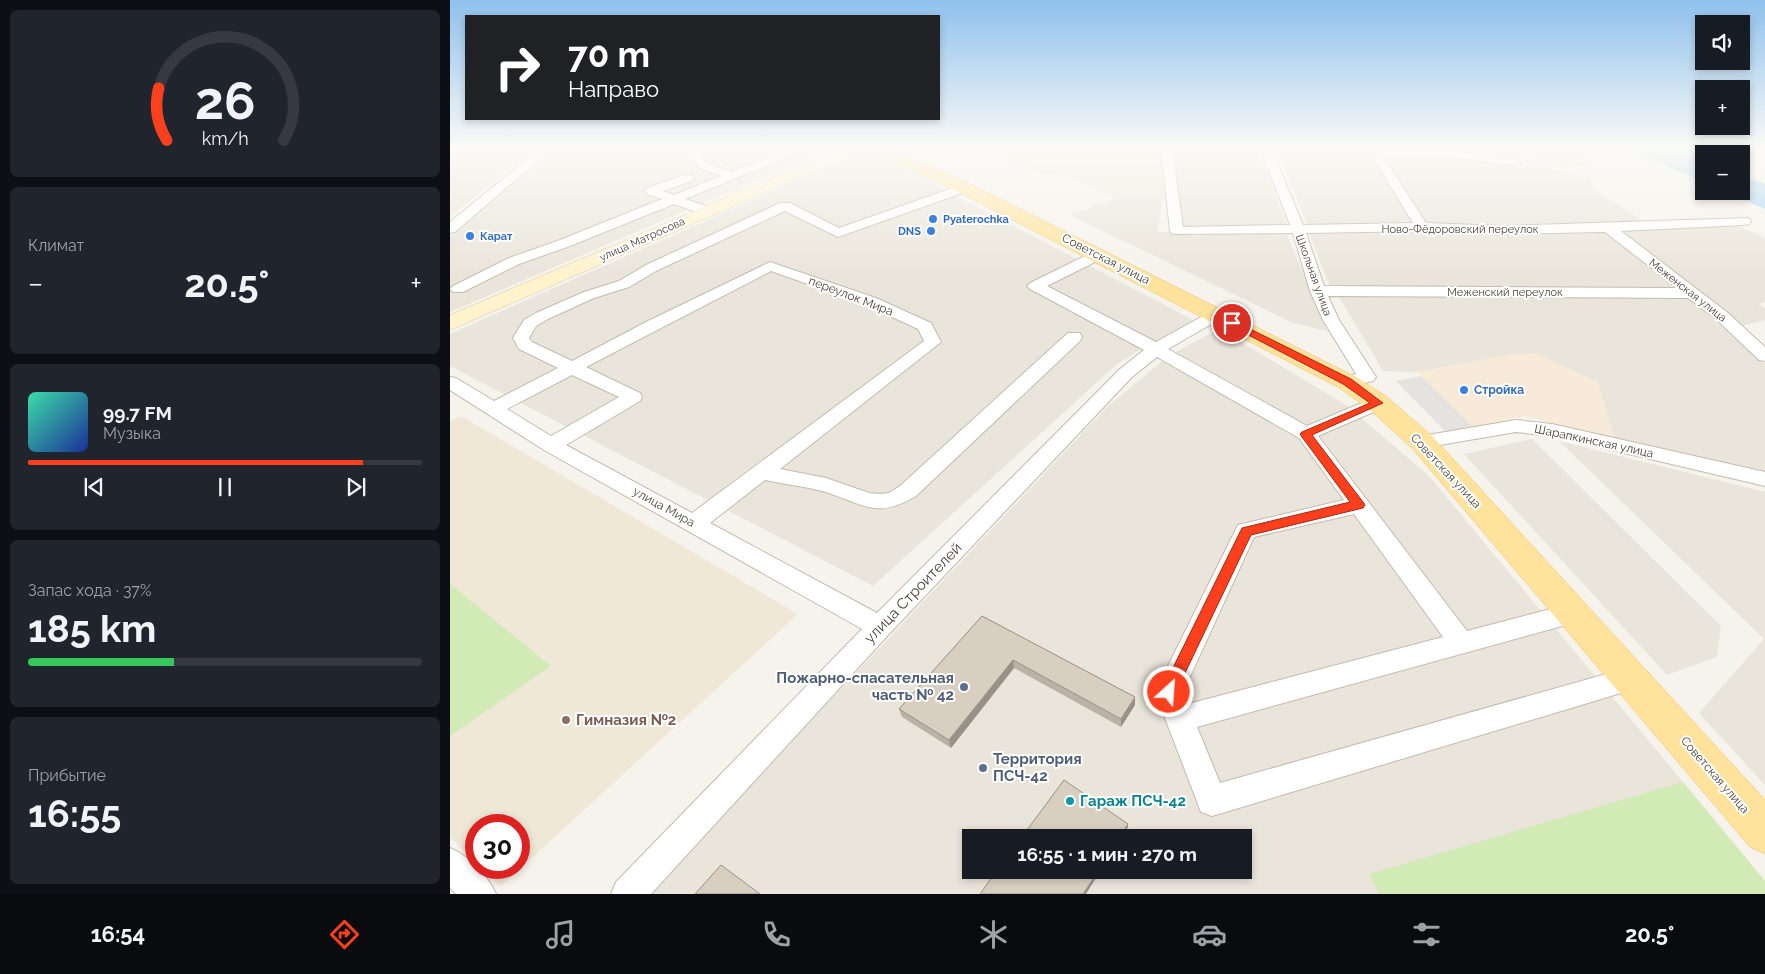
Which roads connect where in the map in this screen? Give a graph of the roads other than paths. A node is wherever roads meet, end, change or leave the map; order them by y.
1 (498, 190) edge
2 (657, 190) edge
3 (697, 190) edge
4 (757, 190) edge
5 (959, 190) edge
6 (967, 190) edge
7 (1172, 190) edge
8 (1282, 190) edge
9 (1398, 190) edge
10 (673, 199) junction
11 (707, 211) junction
12 (1744, 221) dead end
13 (1422, 228) junction
14 (1608, 228) junction
15 (450, 229) edge
16 (1298, 229) junction
17 (1098, 255) junction
18 (458, 289) dead end
19 (1318, 291) junction
20 (1691, 293) junction
21 (1216, 315) junction
22 (450, 323) edge
23 (1074, 337) dead end
24 (1156, 349) junction
25 (1765, 356) edge
26 (572, 369) junction
27 (450, 382) edge
28 (1347, 382) junction
29 (1378, 403) junction
30 (494, 408) junction
31 (1306, 434) junction
32 (1422, 442) junction
33 (552, 445) junction
34 (761, 472) junction
35 (1765, 479) edge
36 (1358, 505) junction
37 (694, 523) junction
38 (1573, 613) junction
39 (880, 627) junction
40 (1461, 642) junction
41 (1631, 679) junction
42 (1180, 718) junction
43 (1765, 832) edge
44 (450, 864) edge
45 (479, 894) edge
46 (628, 894) edge

1 - 15 street
2 - 10 street
3 - 10 street
4 - 11 main road, улица Матросова
5 - 26 street
6 - 17 main road, Советская улица
7 - 16 street, Ново-Фёдоровский переулок
8 - 16 street, Школьная улица
9 - 13 street
10 - 11 street
10 - 18 street
11 - 22 main road, улица Матросова
12 - 14 street, Ново-Фёдоровский переулок
13 - 14 street, Ново-Фёдоровский переулок
13 - 16 street, Ново-Фёдоровский переулок
14 - 20 street, Меженская улица
16 - 19 street, Школьная улица
17 - 21 main road, Советская улица
17 - 24 street
19 - 20 street, Меженский переулок
19 - 28 street, Школьная улица
20 - 25 street, Меженская улица
21 - 24 street, улица Строителей
21 - 28 main road, Советская улица
23 - 34 street
24 - 31 street
24 - 39 street, улица Строителей
26 - 30 street, переулок Мира
26 - 33 street
26 - 34 street, переулок Мира
27 - 30 street, улица Мира
28 - 29 main road, Советская улица
29 - 31 street
29 - 32 main road, Советская улица
30 - 33 street, улица Мира
31 - 36 street
32 - 35 street, Шарапкинская улица
32 - 38 main road, Советская улица
33 - 37 street, улица Мира
34 - 37 street, переулок Мира
36 - 40 street
36 - 42 street
37 - 39 street, улица Мира
38 - 40 street
38 - 41 main road, Советская улица
39 - 46 street, улица Строителей
40 - 42 street
41 - 42 street
41 - 43 main road, Советская улица
44 - 45 street

